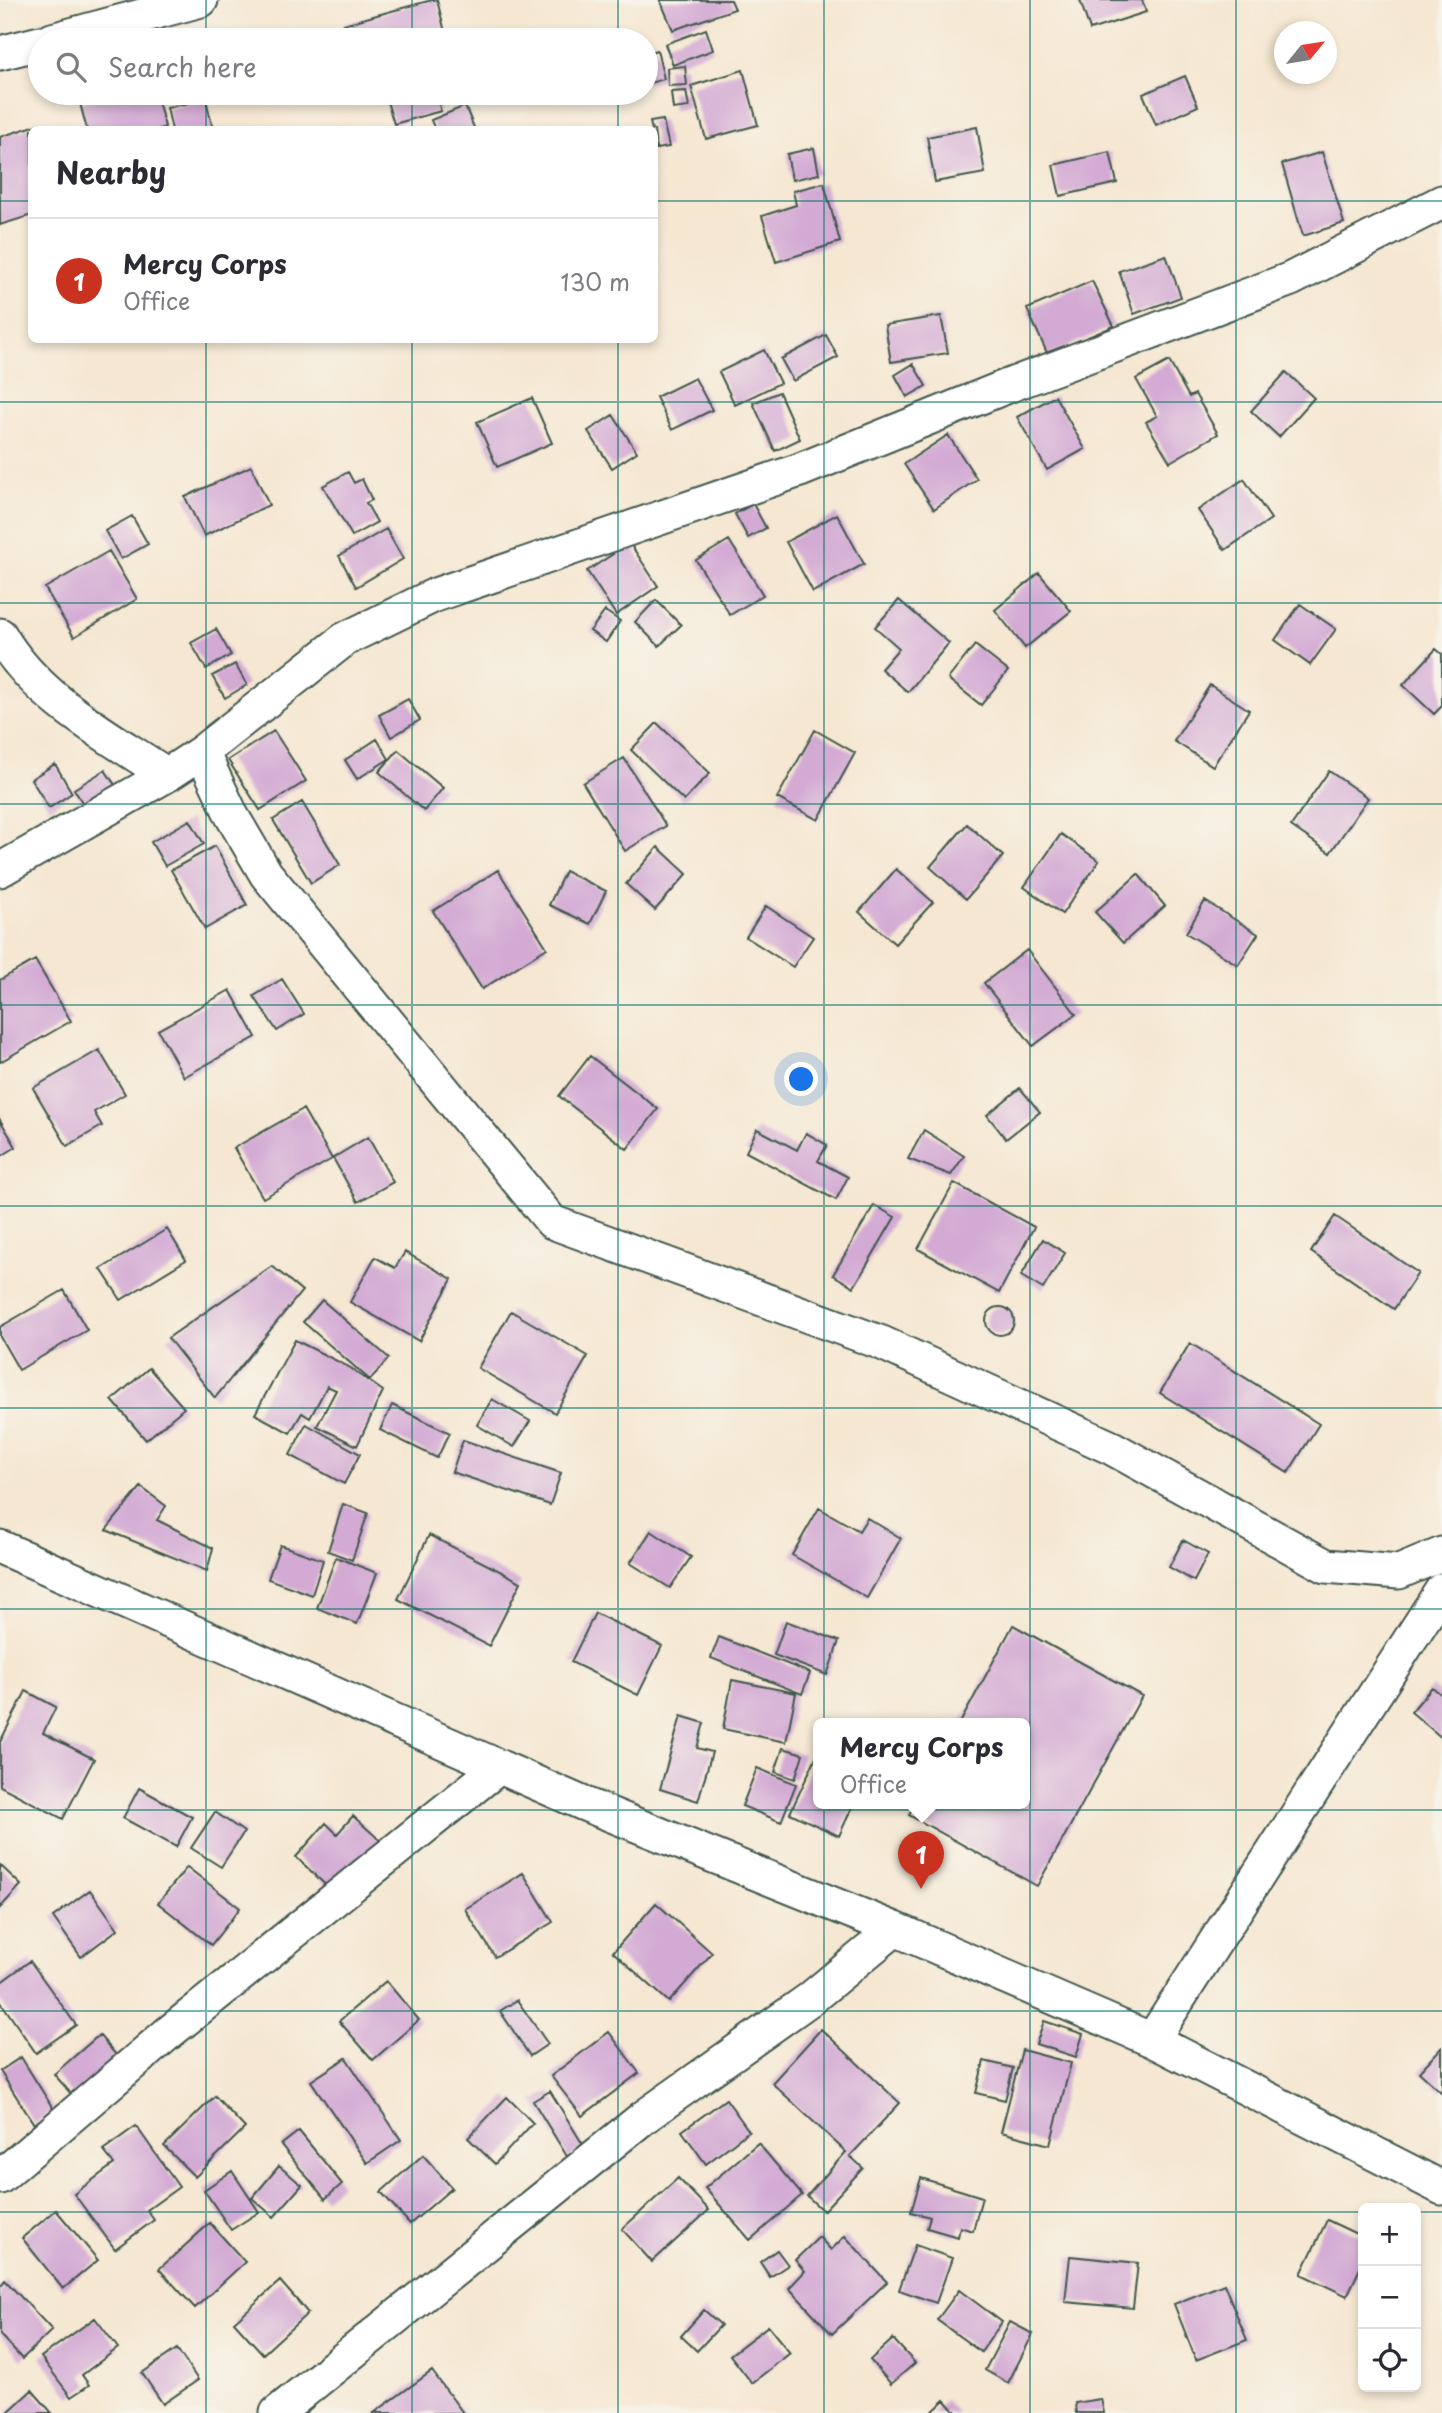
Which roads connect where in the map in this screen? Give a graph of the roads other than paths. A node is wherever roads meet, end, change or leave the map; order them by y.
1 (201, 0) edge
2 (97, 28) edge
3 (28, 46) edge
4 (0, 53) edge
5 (1442, 202) edge
6 (0, 635) edge
7 (202, 752) junction
8 (167, 775) junction
9 (0, 870) edge
10 (0, 1547) edge
11 (1442, 1554) edge
12 (1442, 1590) edge
13 (499, 1767) junction
14 (895, 1929) junction
15 (1152, 2040) junction
16 (0, 2177) edge
17 (1442, 2188) edge
18 (277, 2413) edge

1 - 2 street
3 - 4 street
5 - 7 street
6 - 8 street
7 - 8 street
7 - 11 street
8 - 9 street
10 - 13 street
12 - 15 street
13 - 14 street
13 - 16 street
14 - 15 street
14 - 18 street
15 - 17 street

